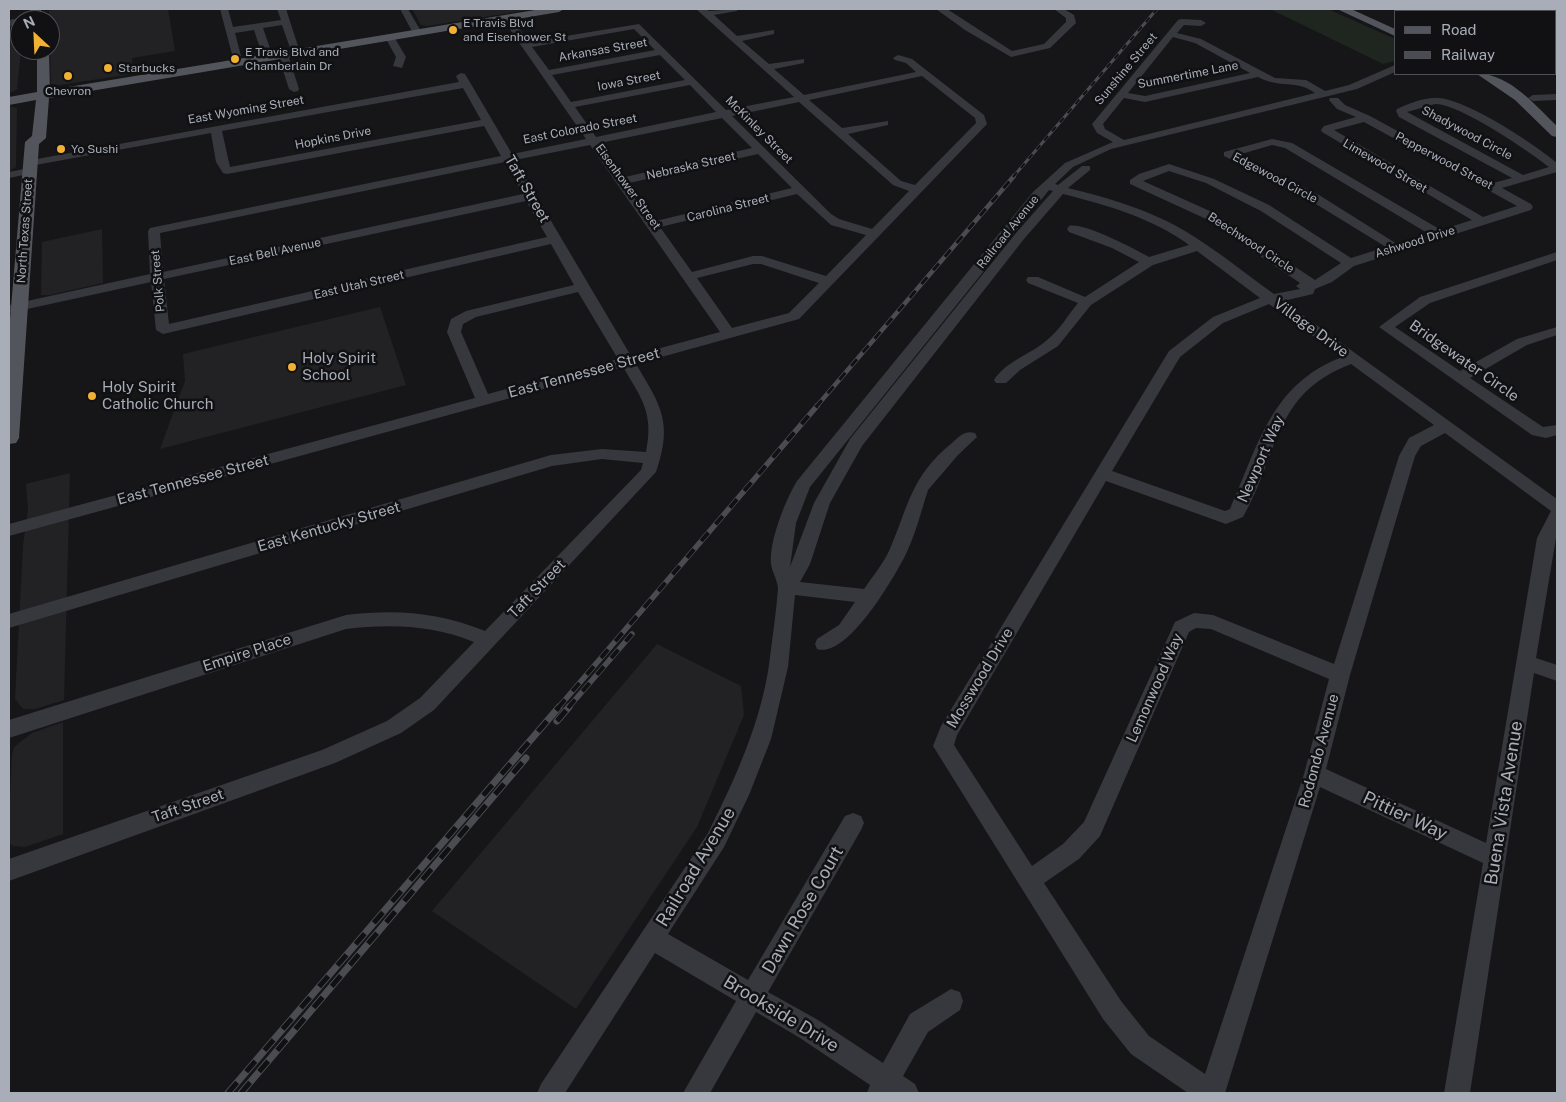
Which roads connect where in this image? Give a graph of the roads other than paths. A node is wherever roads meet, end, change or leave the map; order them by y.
1 (224, 9) edge
2 (282, 9) edge
3 (404, 9) edge
4 (559, 9) edge
5 (734, 9) edge
6 (941, 9) edge
7 (1058, 9) edge
8 (1342, 9) edge
9 (1355, 9) edge
10 (704, 11) edge
11 (524, 12) edge
12 (507, 18) junction
13 (286, 22) junction
14 (1201, 23) dead end
15 (258, 27) junction
16 (1394, 27) edge
17 (229, 31) junction
18 (418, 32) junction
19 (771, 32) dead end
20 (1394, 33) edge
21 (1171, 34) junction
22 (390, 37) junction
23 (736, 39) junction
24 (527, 45) junction
25 (293, 46) dead end
26 (662, 52) junction
27 (283, 54) junction
28 (236, 56) dead end
29 (268, 57) junction
30 (898, 58) dead end
31 (42, 60) edge
32 (801, 61) dead end
33 (398, 66) dead end
34 (768, 67) junction
35 (1394, 68) edge
36 (548, 73) junction
37 (924, 73) junction
38 (1259, 74) junction
39 (1398, 75) edge
40 (1484, 75) edge
41 (1498, 75) edge
42 (463, 80) joint
43 (692, 82) junction
44 (294, 89) dead end
45 (34, 95) junction
46 (1122, 95) junction
47 (9, 96) edge
48 (1557, 97) edge
49 (802, 98) junction
50 (1328, 98) junction
51 (1533, 98) junction
52 (9, 101) edge
53 (570, 106) junction
54 (724, 114) junction
55 (1363, 116) junction
56 (487, 122) junction
57 (1557, 122) edge
58 (884, 123) dead end
59 (216, 130) junction
60 (840, 132) junction
61 (1557, 133) edge
62 (594, 140) junction
63 (1120, 142) junction
64 (760, 150) junction
65 (509, 158) junction
66 (30, 167) junction
67 (9, 175) edge
68 (1522, 179) junction
69 (622, 181) junction
70 (1054, 187) junction
71 (1493, 187) junction
72 (800, 190) junction
73 (917, 190) junction
74 (531, 196) junction
75 (1527, 207) joint
76 (1482, 221) junction
77 (655, 225) junction
78 (1072, 229) dead end
79 (154, 231) joint
80 (874, 234) junction
81 (1439, 234) junction
82 (555, 239) junction
83 (1200, 246) junction
84 (1394, 248) junction
85 (1557, 256) edge
86 (1148, 262) junction
87 (1349, 263) junction
88 (690, 276) junction
89 (156, 278) junction
90 (1033, 280) dead end
91 (828, 281) junction
92 (1311, 286) junction
93 (582, 287) junction
94 (1271, 299) junction
95 (1086, 302) junction
96 (14, 308) edge
97 (164, 330) joint
98 (1557, 332) edge
99 (729, 334) junction
100 (1353, 358) junction
101 (628, 362) junction
102 (11, 376) edge
103 (1458, 377) junction
104 (1001, 380) dead end
105 (483, 400) junction
106 (1446, 426) junction
107 (1557, 430) edge
108 (969, 436) dead end
109 (9, 438) edge
110 (653, 458) junction
111 (1102, 474) junction
112 (1557, 507) edge
113 (1557, 515) edge
114 (9, 530) edge
115 (788, 587) junction
116 (869, 597) junction
117 (9, 621) edge
118 (488, 640) junction
119 (824, 644) dead end
120 (1526, 662) junction
121 (1557, 674) edge
122 (1340, 675) junction
123 (9, 729) edge
124 (1314, 774) junction
125 (853, 823) dead end
126 (1495, 858) junction
127 (9, 870) edge
128 (1029, 880) junction
129 (653, 939) junction
130 (754, 997) junction
131 (951, 1001) dead end
132 (891, 1089) edge
133 (550, 1093) edge
134 (696, 1093) edge
135 (1211, 1093) edge
136 (1457, 1093) edge

1 - 17 street
2 - 13 street
3 - 18 street
4 - 11 main road
5 - 10 street
6 - 7 street
8 - 20 main road
9 - 16 main road
10 - 23 street
11 - 12 main road
12 - 18 main road
12 - 24 street, Eisenhower Street
13 - 15 street
13 - 25 street
14 - 21 street, Sunshine Street
15 - 17 street
15 - 29 street
17 - 28 street
18 - 22 main road
19 - 23 street
21 - 38 street
21 - 46 street, Sunshine Street
22 - 27 main road
22 - 33 street
23 - 34 street
24 - 26 street, McKinley Street
24 - 36 street, Eisenhower Street
26 - 36 street, Arkansas Street
26 - 43 street, McKinley Street
27 - 29 main road
27 - 44 street
29 - 45 main road
30 - 37 street, East Tennessee Street
31 - 45 main road, North Texas Street
32 - 34 street
34 - 49 street
35 - 50 street, Railroad Avenue
36 - 53 street, Eisenhower Street
37 - 49 street, East Colorado Street
37 - 73 street, East Tennessee Street
38 - 46 street, Summertime Lane
38 - 50 street, Pepperwood Street
39 - 50 street, Railroad Avenue
40 - 61 main road
41 - 51 main road
42 - 56 street, Taft Street
42 - 59 street, East Wyoming Street
43 - 53 street, Iowa Street
43 - 54 street, McKinley Street
45 - 47 main road
45 - 52 main road
45 - 66 main road, North Texas Street
46 - 63 street, Sunshine Street
48 - 51 street
49 - 54 street, East Colorado Street
49 - 60 street
50 - 55 street, Pepperwood Street
50 - 63 street, Railroad Avenue
50 - 70 street, Railroad Avenue
51 - 57 main road
53 - 62 street, Eisenhower Street
54 - 62 street, East Colorado Street
54 - 64 street, McKinley Street
55 - 71 street, Pepperwood Street
55 - 76 street, Limewood Street
56 - 59 street, Hopkins Drive
56 - 65 street, Taft Street
58 - 60 street
59 - 66 street, East Wyoming Street
60 - 73 street
62 - 65 street, East Colorado Street
62 - 69 street, Eisenhower Street
63 - 70 street, Railroad Avenue
64 - 69 street, Nebraska Street
64 - 72 street, McKinley Street
65 - 74 street, Taft Street
65 - 79 street, East Colorado Street
66 - 67 street, East Wyoming Street
66 - 96 main road, North Texas Street
68 - 68 street, Shadywood Circle
68 - 71 street, Shadywood Circle
69 - 77 street, Eisenhower Street
70 - 83 street, Village Drive
70 - 115 street, Railroad Avenue
70 - 115 street, Railroad Avenue
71 - 75 street, Pepperwood Street
72 - 77 street, Carolina Street
72 - 80 street, McKinley Street
73 - 80 street, East Tennessee Street
74 - 82 street, Taft Street
74 - 89 street, East Bell Avenue
75 - 76 street, Ashwood Drive
76 - 81 street, Ashwood Drive
77 - 88 street, Eisenhower Street
78 - 86 street
79 - 89 street, Polk Street
80 - 91 street, East Tennessee Street
81 - 84 street, Ashwood Drive
81 - 84 street, Edgewood Circle
82 - 93 street, Taft Street
82 - 97 street, East Utah Street
83 - 86 street
83 - 94 street, Village Drive
84 - 87 street, Ashwood Drive
85 - 103 street, Bridgewater Circle
86 - 95 street
87 - 92 street, Ashwood Drive
87 - 92 street, Beechwood Circle
88 - 91 street
88 - 99 street, Eisenhower Street
89 - 96 street, East Bell Avenue
89 - 97 street, Polk Street
90 - 95 street
91 - 99 street, East Tennessee Street
92 - 94 street, Ashwood Drive
93 - 101 street, Taft Street
93 - 105 street
94 - 100 street, Village Drive
94 - 111 street, Mosswood Drive
95 - 104 street
96 - 102 main road, North Texas Street
98 - 103 street
99 - 101 street, East Tennessee Street
100 - 106 street, Village Drive
100 - 111 street, Newport Way
101 - 105 street, East Tennessee Street
101 - 110 street, Taft Street
102 - 109 main road, North Texas Street
103 - 107 street, Bridgewater Circle
105 - 114 street, East Tennessee Street
106 - 112 street, Village Drive
106 - 122 street, Rodondo Avenue
108 - 116 street
110 - 117 street, East Kentucky Street
110 - 118 street, Taft Street
111 - 128 street, Mosswood Drive
113 - 120 street, Buena Vista Avenue
115 - 116 street
115 - 129 street, Railroad Avenue
116 - 119 street
118 - 123 street, Empire Place
118 - 127 street, Taft Street
120 - 121 street
120 - 126 street, Buena Vista Avenue
122 - 124 street, Rodondo Avenue
122 - 128 street, Lemonwood Way
124 - 126 street, Pittier Way
124 - 135 street, Rodondo Avenue
125 - 130 street, Dawn Rose Court
126 - 136 street, Buena Vista Avenue
128 - 135 street, Mosswood Drive
129 - 130 street, Brookside Drive
129 - 133 street, Railroad Avenue
130 - 132 street, Brookside Drive
130 - 134 street, Dawn Rose Court
131 - 132 street

